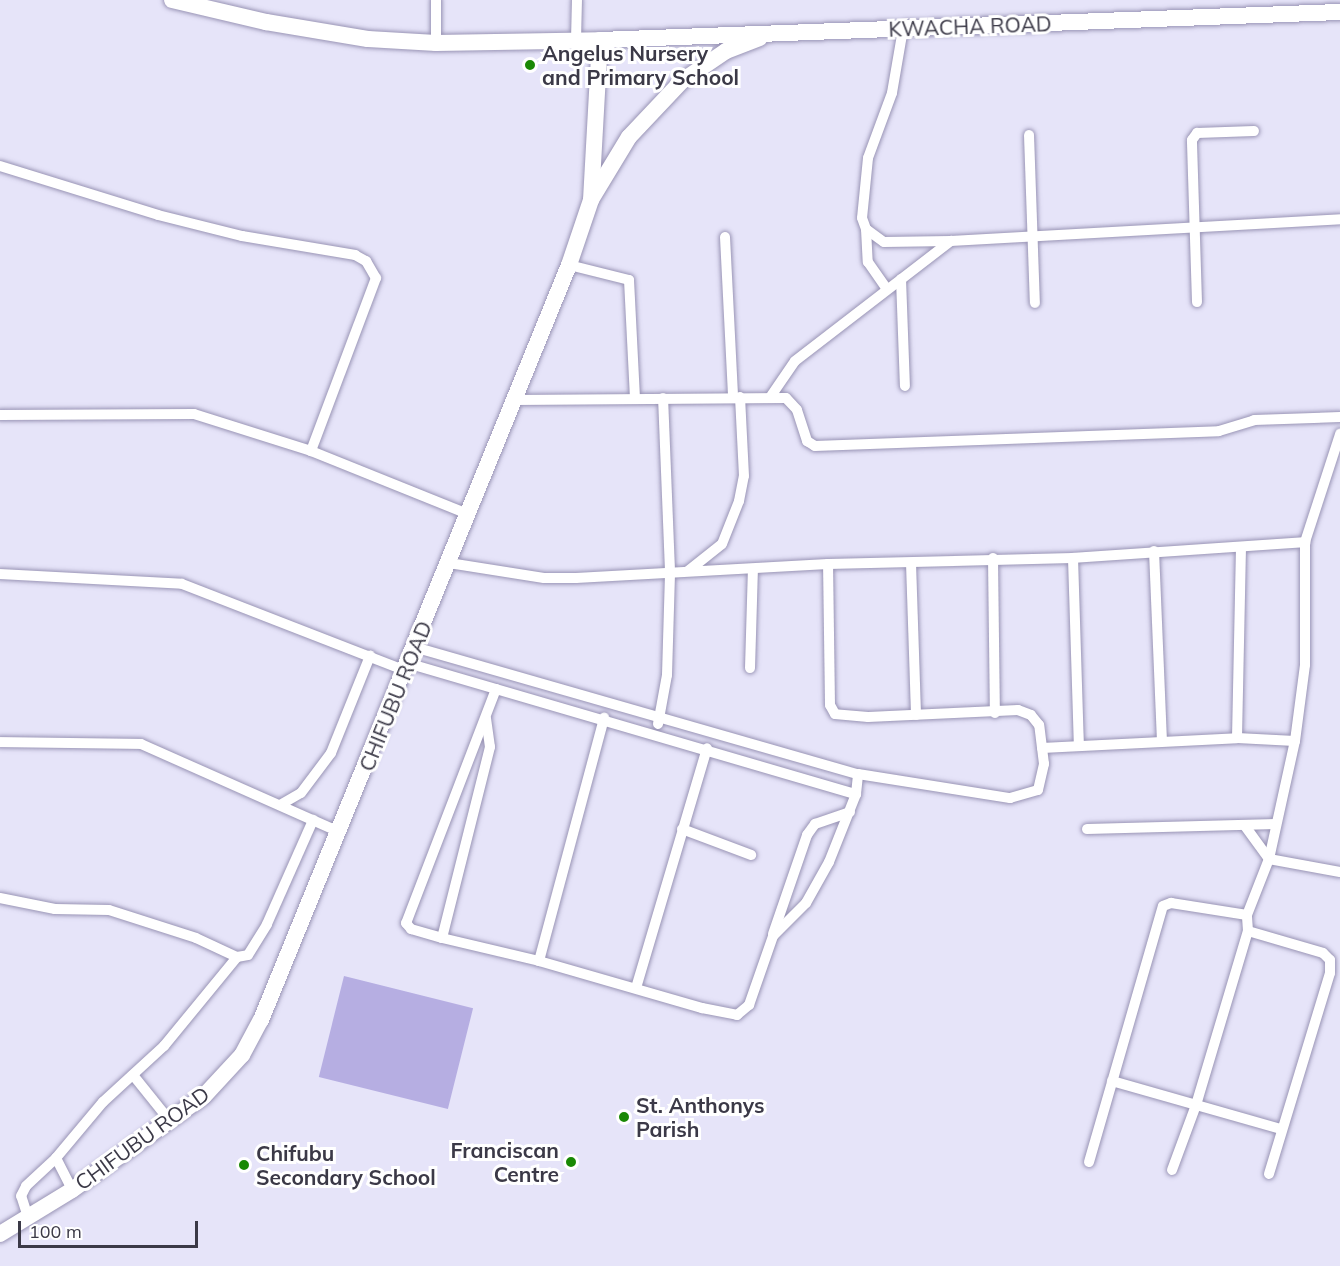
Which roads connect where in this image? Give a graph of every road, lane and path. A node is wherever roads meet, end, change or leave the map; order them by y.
1 (172, 0) edge
2 (436, 0) edge
3 (577, 0) edge
4 (1340, 12) edge
5 (903, 28) junction
6 (772, 33) junction
7 (576, 40) junction
8 (600, 40) junction
9 (436, 43) junction
10 (1254, 131) dead end
11 (1029, 135) dead end
12 (0, 166) edge
13 (591, 200) junction
14 (1340, 219) edge
15 (1195, 228) junction
16 (866, 229) junction
17 (724, 237) dead end
18 (1033, 238) junction
19 (951, 242) junction
20 (569, 265) junction
21 (901, 279) junction
22 (887, 289) junction
23 (1197, 302) dead end
24 (1035, 303) dead end
25 (905, 386) dead end
26 (737, 396) junction
27 (771, 396) junction
28 (635, 398) junction
29 (663, 398) junction
30 (514, 400) junction
31 (0, 415) edge
32 (1340, 417) edge
33 (1340, 434) edge
34 (311, 451) junction
35 (470, 515) junction
36 (1305, 542) junction
37 (1241, 549) junction
38 (1154, 551) junction
39 (993, 558) junction
40 (1073, 558) junction
41 (449, 563) junction
42 (911, 563) junction
43 (828, 564) junction
44 (753, 569) junction
45 (670, 571) junction
46 (688, 571) junction
47 (0, 574) edge
48 (414, 647) junction
49 (370, 656) junction
50 (406, 667) junction
51 (750, 668) dead end
52 (496, 689) junction
53 (563, 690) junction
54 (559, 706) junction
55 (995, 712) junction
56 (916, 715) junction
57 (659, 717) junction
58 (486, 718) junction
59 (604, 718) junction
60 (656, 734) junction
61 (1237, 738) junction
62 (1162, 741) junction
63 (1295, 741) junction
64 (0, 742) edge
65 (753, 745) junction
66 (1079, 746) junction
67 (707, 748) junction
68 (1042, 748) junction
69 (748, 760) junction
70 (858, 774) junction
71 (856, 794) junction
72 (280, 806) junction
73 (850, 812) junction
74 (313, 820) junction
75 (1276, 824) junction
76 (1245, 826) junction
77 (682, 829) junction
78 (1087, 829) dead end
79 (340, 832) junction
80 (751, 855) dead end
81 (1269, 859) junction
82 (1340, 872) edge
83 (0, 898) edge
84 (1247, 915) junction
85 (1248, 931) junction
86 (773, 936) junction
87 (442, 938) junction
88 (237, 957) junction
89 (539, 961) junction
90 (636, 988) junction
91 (134, 1076) junction
92 (1112, 1081) junction
93 (1196, 1105) junction
94 (170, 1121) junction
95 (1280, 1129) junction
96 (56, 1158) junction
97 (1089, 1162) dead end
98 (1172, 1170) dead end
99 (1269, 1174) dead end
100 (72, 1190) junction
101 (28, 1216) junction
102 (0, 1234) edge

1 - 9 main road, KWACHA ROAD
2 - 9 street
3 - 7 street
4 - 5 main road, KWACHA ROAD
5 - 6 main road, KWACHA ROAD
5 - 16 street
6 - 8 main road, KWACHA ROAD
6 - 13 main road
7 - 8 main road, KWACHA ROAD
7 - 9 main road, KWACHA ROAD
8 - 13 main road, CHIFUBU ROAD
10 - 15 street
11 - 18 street
12 - 34 street
13 - 20 main road, CHIFUBU ROAD
14 - 15 street
15 - 18 street
15 - 23 street
16 - 19 street
16 - 22 street
17 - 26 street
18 - 19 street
18 - 24 street
19 - 21 street
20 - 28 street
20 - 30 main road, CHIFUBU ROAD
21 - 22 street
21 - 25 street
22 - 27 street
26 - 27 street
26 - 29 street
26 - 46 street
27 - 32 street
28 - 29 street
28 - 30 street
29 - 45 street
30 - 35 main road, CHIFUBU ROAD
31 - 34 street
33 - 36 street
34 - 35 street
35 - 41 main road, CHIFUBU ROAD
36 - 37 street
36 - 63 street
37 - 38 street
37 - 61 street
38 - 40 street
38 - 62 street
39 - 40 street
39 - 42 street
39 - 55 street
40 - 66 street
41 - 45 street
41 - 48 main road, CHIFUBU ROAD
42 - 43 street
42 - 56 street
43 - 44 street
43 - 56 street
44 - 46 street
44 - 51 street
45 - 46 street
45 - 57 street
47 - 49 street
48 - 50 main road, CHIFUBU ROAD
48 - 53 street
49 - 50 street
49 - 72 street
50 - 52 street
50 - 79 main road, CHIFUBU ROAD
52 - 54 street
52 - 58 street
53 - 54 street
53 - 57 street
54 - 59 street
55 - 56 street
55 - 68 street
57 - 60 street
57 - 65 street
58 - 87 street
58 - 87 street
59 - 60 street
59 - 89 street
60 - 67 street
61 - 62 street
61 - 63 street
62 - 66 street
63 - 75 street
64 - 72 street
65 - 69 street
65 - 70 street
66 - 68 street
67 - 69 street
67 - 77 street
68 - 70 street
69 - 71 street
70 - 71 street
71 - 73 street
72 - 74 street
73 - 86 street
73 - 86 street
74 - 79 street
74 - 88 street
75 - 76 street
75 - 81 street
76 - 78 street
76 - 81 street
77 - 80 street
77 - 90 street
79 - 94 main road, CHIFUBU ROAD
81 - 82 street
81 - 84 street
83 - 88 street
84 - 85 street
84 - 92 street
85 - 93 street
85 - 95 street
86 - 90 street
87 - 89 street
88 - 91 street
89 - 90 street
91 - 94 street
91 - 96 street
92 - 93 street
92 - 97 street
93 - 95 street
93 - 98 street
94 - 100 main road, CHIFUBU ROAD
95 - 99 street
96 - 100 street
96 - 101 street
100 - 101 main road, CHIFUBU ROAD
101 - 102 main road, CHIFUBU ROAD

